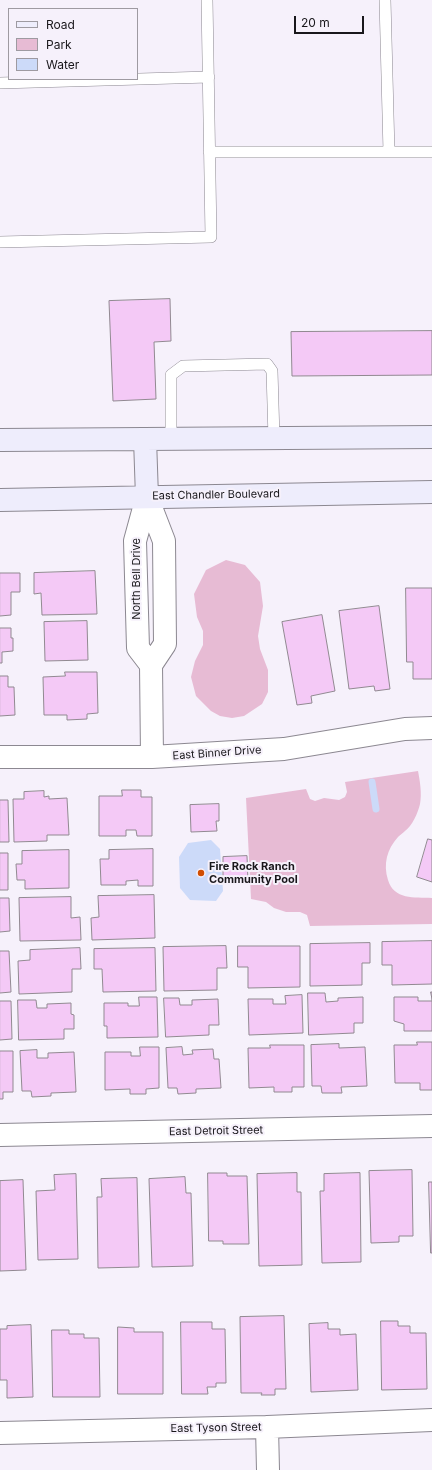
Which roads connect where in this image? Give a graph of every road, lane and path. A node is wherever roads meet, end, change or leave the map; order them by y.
1 (207, 0) edge
2 (385, 0) edge
3 (209, 77) junction
4 (138, 79) edge
5 (104, 80) edge
6 (0, 83) edge
7 (209, 152) junction
8 (389, 152) junction
9 (432, 152) edge
10 (0, 242) edge
11 (432, 437) edge
12 (274, 438) junction
13 (145, 439) junction
14 (171, 439) junction
15 (0, 440) edge
16 (432, 492) edge
17 (147, 497) junction
18 (0, 500) edge
19 (432, 728) edge
20 (0, 757) edge
21 (152, 757) junction
22 (432, 1126) edge
23 (0, 1134) edge
24 (432, 1420) edge
25 (267, 1427) junction
26 (0, 1433) edge
27 (268, 1470) edge

1 - 3 lane
2 - 8 lane
3 - 4 lane
3 - 7 lane
5 - 6 lane
7 - 8 lane
7 - 10 lane
8 - 9 lane
11 - 12 main road
12 - 14 main road
12 - 14 lane
13 - 14 main road
13 - 15 main road
13 - 17 main road
16 - 17 main road, East Chandler Boulevard
17 - 18 main road, East Chandler Boulevard
17 - 21 street, North Bell Drive
19 - 21 street, East Binner Drive
20 - 21 street, East Binner Drive
22 - 23 street, East Detroit Street
24 - 25 street, East Tyson Street
25 - 26 street, East Tyson Street
25 - 27 street

